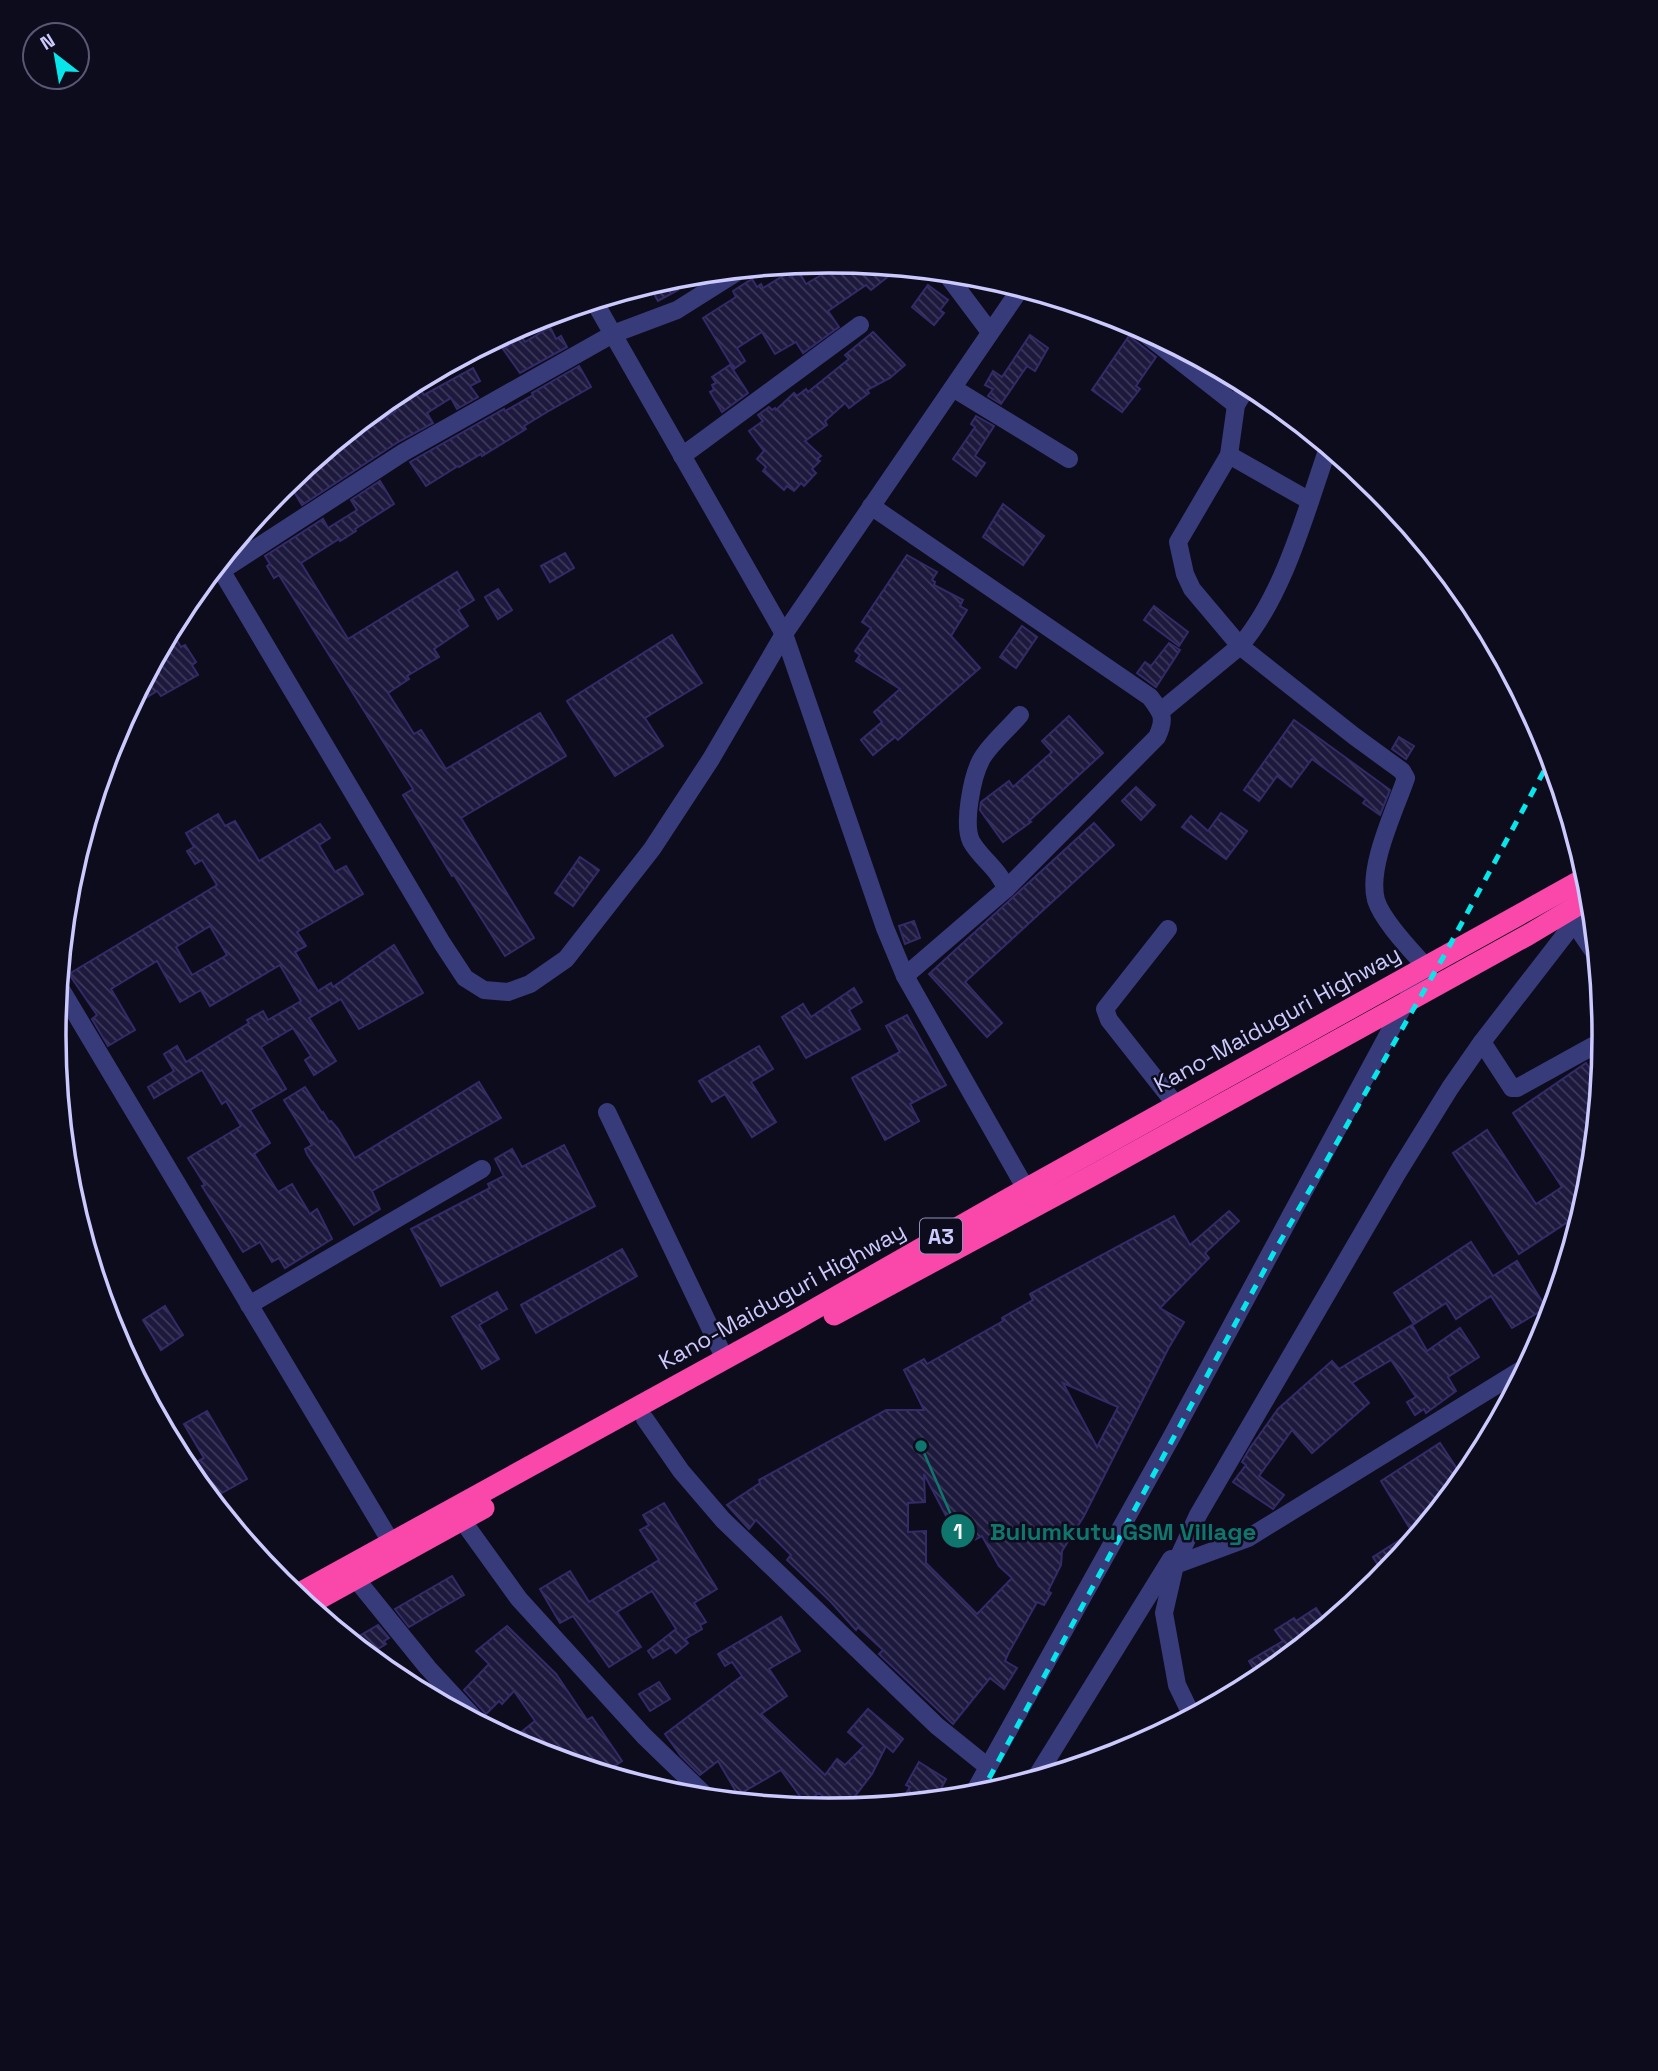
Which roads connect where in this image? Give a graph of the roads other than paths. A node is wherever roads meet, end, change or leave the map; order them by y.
1 (723, 281) edge
2 (954, 284) edge
3 (1015, 296) edge
4 (598, 309) edge
5 (860, 325) dead end
6 (990, 332) junction
7 (612, 334) junction
8 (1173, 356) edge
9 (953, 388) junction
10 (1242, 395) edge
11 (1236, 405) junction
12 (1229, 455) junction
13 (682, 456) junction
14 (1325, 457) edge
15 (1069, 458) dead end
16 (1310, 501) junction
17 (871, 506) junction
18 (234, 559) edge
19 (223, 573) edge
20 (784, 634) junction
21 (1240, 646) junction
22 (1161, 711) junction
23 (1020, 715) dead end
24 (1576, 883) edge
25 (1006, 889) junction
26 (1580, 905) edge
27 (1581, 912) edge
28 (1574, 923) junction
29 (1168, 929) dead end
30 (1585, 940) edge
31 (1425, 966) junction
32 (905, 976) junction
33 (67, 1000) edge
34 (1409, 1000) junction
35 (1482, 1042) junction
36 (1592, 1047) edge
37 (1176, 1105) junction
38 (607, 1112) dead end
39 (482, 1169) dead end
40 (1026, 1189) junction
41 (249, 1305) junction
42 (725, 1359) junction
43 (1511, 1376) edge
44 (645, 1419) junction
45 (1198, 1515) junction
46 (462, 1520) junction
47 (391, 1542) junction
48 (1175, 1565) junction
49 (356, 1579) junction
50 (306, 1590) edge
51 (317, 1600) edge
52 (460, 1702) edge
53 (1188, 1708) edge
54 (988, 1767) junction
55 (1042, 1767) edge
56 (979, 1783) edge
57 (695, 1785) edge

1 - 7 street
2 - 6 street
3 - 6 street
4 - 7 street
5 - 13 street
6 - 9 street
7 - 13 street
7 - 18 street
8 - 11 street
9 - 15 street
9 - 17 street
10 - 11 street
11 - 12 street
12 - 16 street
12 - 21 street
13 - 20 street
14 - 16 street
16 - 21 street
17 - 20 street
17 - 22 street
19 - 20 street
20 - 32 street
21 - 22 street
21 - 31 street
22 - 25 street
23 - 25 street
24 - 31 highway, Kano-Maiduguri Highway / A3
25 - 32 street
26 - 34 highway, Kano-Maiduguri Highway / A3
27 - 28 street
28 - 30 street
28 - 35 street
29 - 37 street
31 - 34 street
31 - 37 highway, Kano-Maiduguri Highway / A3
32 - 40 street
33 - 41 street
34 - 44 highway, Kano-Maiduguri Highway / A3
34 - 54 street
35 - 36 street
35 - 45 street
37 - 40 highway, Kano-Maiduguri Highway / A3
38 - 42 street
39 - 41 street
40 - 42 highway, Kano-Maiduguri Highway / A3
41 - 47 street
42 - 47 highway, Kano-Maiduguri Highway / A3
43 - 48 street
44 - 46 highway, Kano-Maiduguri Highway / A3
44 - 54 street
45 - 48 street
45 - 55 street
46 - 49 highway, Kano-Maiduguri Highway / A3
46 - 57 street
47 - 50 highway, Kano-Maiduguri Highway / A3
48 - 53 street
49 - 51 highway, Kano-Maiduguri Highway / A3
49 - 52 street
54 - 56 street

